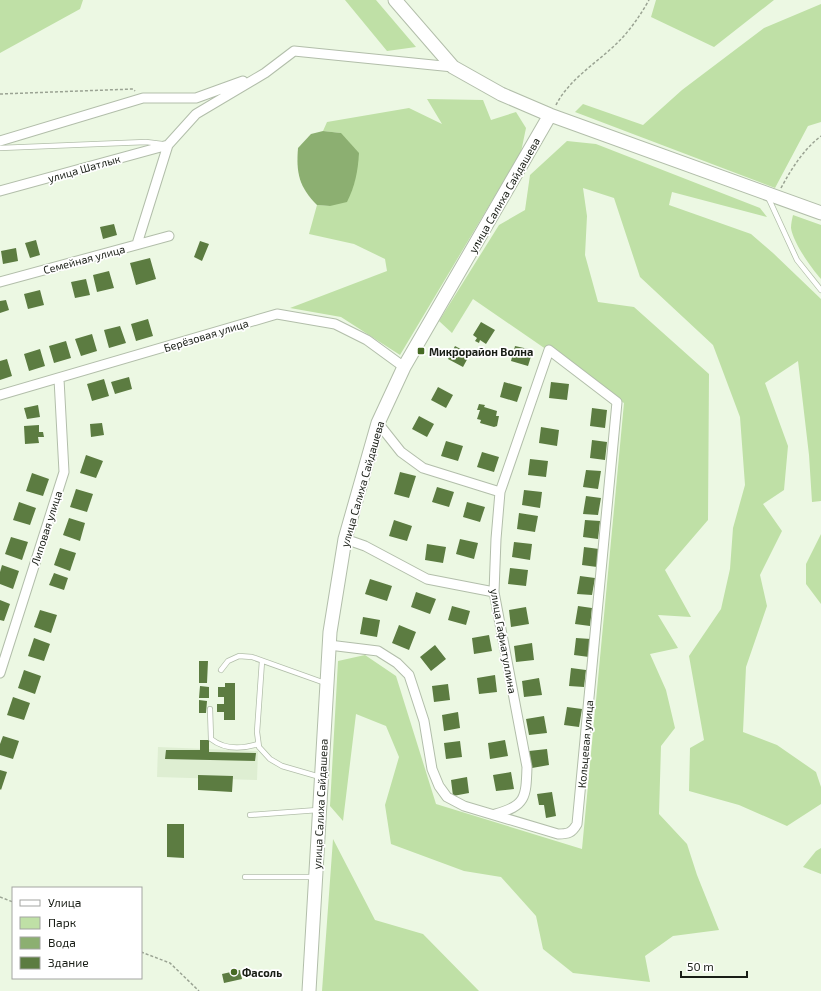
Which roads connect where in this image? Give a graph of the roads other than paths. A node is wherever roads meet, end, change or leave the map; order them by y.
1 (395, 0) edge
2 (452, 67) junction
3 (265, 73) junction
4 (550, 115) junction
5 (0, 141) edge
6 (168, 145) junction
7 (0, 148) edge
8 (0, 191) edge
9 (771, 195) junction
10 (821, 213) edge
11 (169, 236) dead end
12 (137, 244) junction
13 (0, 282) edge
14 (821, 290) edge
15 (545, 361) joint
16 (404, 367) junction
17 (59, 379) junction
18 (0, 395) edge
19 (378, 423) junction
20 (500, 492) junction
21 (344, 538) junction
22 (494, 592) junction
23 (329, 645) junction
24 (262, 661) junction
25 (221, 670) dead end
26 (0, 673) edge
27 (327, 684) junction
28 (210, 709) dead end
29 (258, 744) junction
30 (321, 777) junction
31 (320, 810) junction
32 (495, 814) junction
33 (250, 816) dead end
34 (245, 877) dead end
35 (316, 878) junction
36 (309, 991) edge

1 - 2 street
2 - 3 street
2 - 4 street
3 - 5 street
3 - 6 street
4 - 9 street
4 - 16 street, улица Салиха Сайдашева
6 - 7 lane
6 - 8 street, улица Шатлык
6 - 12 street
9 - 10 street
9 - 14 lane
11 - 12 street, Семейная улица
12 - 13 street, Семейная улица
15 - 20 street, улица Гафиатуллина
15 - 32 street, Кольцевая улица
16 - 17 street, Берёзовая улица
16 - 19 street, улица Салиха Сайдашева
17 - 18 street, Берёзовая улица
17 - 26 street, Липовая улица
19 - 20 street
19 - 21 street, улица Салиха Сайдашева
20 - 22 street, улица Гафиатуллина
21 - 22 street
21 - 23 street, улица Салиха Сайдашева
22 - 32 street, улица Гафиатуллина
23 - 27 street, улица Салиха Сайдашева
23 - 32 street, Кольцевая улица
24 - 25 lane
24 - 27 lane
24 - 29 lane
27 - 30 street, улица Салиха Сайдашева
28 - 29 lane
29 - 30 lane
30 - 31 street, улица Салиха Сайдашева
31 - 33 lane
31 - 35 street, улица Салиха Сайдашева
34 - 35 lane
35 - 36 street, улица Салиха Сайдашева

